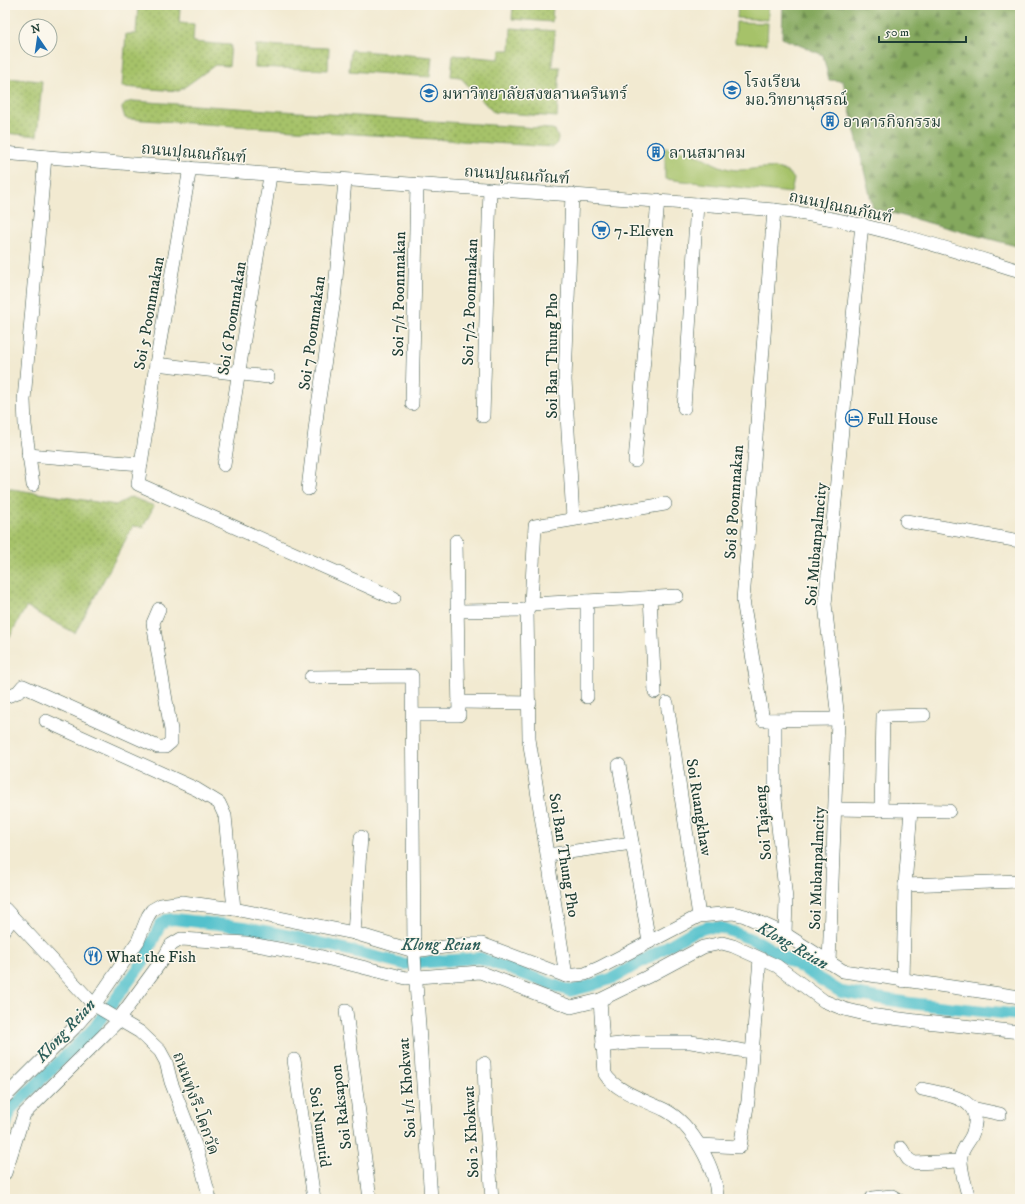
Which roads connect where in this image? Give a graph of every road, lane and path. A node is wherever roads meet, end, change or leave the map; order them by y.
1 (5, 154) edge
2 (46, 157) junction
3 (190, 168) junction
4 (270, 176) junction
5 (345, 181) junction
6 (417, 185) junction
7 (490, 188) junction
8 (572, 194) junction
9 (658, 200) junction
10 (698, 204) junction
11 (774, 210) junction
12 (862, 224) junction
13 (1020, 271) edge
14 (156, 364) junction
15 (239, 375) junction
16 (268, 377) dead end
17 (412, 404) dead end
18 (684, 408) dead end
19 (482, 416) dead end
20 (28, 455) junction
21 (635, 462) dead end
22 (141, 464) junction
23 (224, 465) dead end
24 (33, 485) dead end
25 (308, 490) dead end
26 (665, 504) dead end
27 (573, 518) junction
28 (906, 521) dead end
29 (456, 541) dead end
30 (1020, 541) edge
31 (677, 596) dead end
32 (650, 597) junction
33 (394, 598) dead end
34 (587, 601) junction
35 (529, 607) junction
36 (159, 609) dead end
37 (457, 612) junction
38 (311, 677) dead end
39 (655, 692) dead end
40 (587, 696) dead end
41 (5, 697) edge
42 (459, 702) junction
43 (530, 703) junction
44 (667, 703) dead end
45 (413, 715) junction
46 (924, 715) dead end
47 (838, 719) junction
48 (769, 720) junction
49 (46, 721) dead end
50 (619, 765) dead end
51 (836, 809) junction
52 (881, 810) junction
53 (910, 810) junction
54 (949, 811) dead end
55 (362, 837) dead end
56 (632, 843) junction
57 (548, 855) junction
58 (1020, 881) edge
59 (905, 885) junction
60 (234, 909) junction
61 (9, 913) edge
62 (699, 916) junction
63 (5, 929) edge
64 (354, 933) junction
65 (785, 934) junction
66 (649, 942) junction
67 (414, 952) junction
68 (760, 959) junction
69 (829, 963) junction
70 (415, 976) junction
71 (566, 976) junction
72 (903, 981) junction
73 (1020, 997) edge
74 (600, 1000) junction
75 (94, 1005) junction
76 (346, 1011) dead end
77 (118, 1018) junction
78 (1020, 1032) edge
79 (602, 1046) junction
80 (751, 1052) junction
81 (294, 1060) dead end
82 (484, 1063) dead end
83 (922, 1089) dead end
84 (5, 1096) edge
85 (972, 1108) junction
86 (1000, 1114) dead end
87 (700, 1145) junction
88 (901, 1148) dead end
89 (961, 1161) junction
90 (5, 1173) edge
91 (872, 1198) edge
92 (210, 1199) edge
93 (314, 1199) edge
94 (370, 1199) edge
95 (431, 1199) edge
96 (492, 1199) edge
97 (717, 1199) edge
98 (898, 1199) edge
99 (968, 1199) edge

1 - 2 street, ถนนปุณณกัณฑ์
2 - 3 street, ถนนปุณณกัณฑ์
2 - 20 street
3 - 4 street, ถนนปุณณกัณฑ์
3 - 14 street, Soi 5 Poonnnakan
4 - 5 street, ถนนปุณณกัณฑ์
4 - 15 street, Soi 6 Poonnnakan
5 - 6 street, ถนนปุณณกัณฑ์
5 - 25 street, Soi 7 Poonnnakan
6 - 7 street, ถนนปุณณกัณฑ์
6 - 17 street, Soi 7/1 Poonnnakan
7 - 8 street, ถนนปุณณกัณฑ์
7 - 19 street, Soi 7/2 Poonnnakan
8 - 9 street, ถนนปุณณกัณฑ์
8 - 27 street, Soi Ban Thung Pho
9 - 10 street, ถนนปุณณกัณฑ์
9 - 21 street
10 - 11 street, ถนนปุณณกัณฑ์
10 - 18 street
11 - 12 street, ถนนปุณณกัณฑ์
11 - 48 street, Soi 8 Poonnnakan
12 - 13 street, ถนนปุณณกัณฑ์
12 - 47 street, Soi Mubanpalmcity
14 - 15 street
14 - 22 street, Soi 5 Poonnnakan
15 - 16 street
15 - 23 street, Soi 6 Poonnnakan
20 - 22 street
20 - 24 street
22 - 33 street, Soi 5 Poonnnakan
26 - 27 street
27 - 35 street, Soi Ban Thung Pho
28 - 30 street
29 - 37 street
31 - 32 street
32 - 34 street
32 - 39 street
34 - 35 street
34 - 40 street
35 - 37 street
35 - 43 street, Soi Ban Thung Pho
36 - 41 street
37 - 42 street
38 - 45 street, Soi 1/1 Khokwat
42 - 43 street
42 - 45 street
43 - 57 street, Soi Ban Thung Pho
44 - 62 street, Soi Ruangkhaw
45 - 67 street, Soi 1/1 Khokwat
46 - 52 street
47 - 48 street
47 - 51 street, Soi Mubanpalmcity
48 - 65 street, Soi Tajaeng
49 - 60 street
50 - 56 street
51 - 52 street
51 - 69 street, Soi Mubanpalmcity
52 - 53 street
53 - 54 street
53 - 59 street
55 - 64 street
56 - 57 street
56 - 66 street
57 - 71 street, Soi Ban Thung Pho
58 - 59 street
59 - 72 street
60 - 64 street
60 - 75 street
61 - 63 street
61 - 75 street, ถนนทุ่งรี-โคกวัด
62 - 65 street
62 - 66 street
64 - 67 street
65 - 69 street
66 - 71 street
67 - 70 street, Soi 1/1 Khokwat
67 - 71 street
68 - 74 street
68 - 78 street
68 - 80 street
69 - 72 street
70 - 74 street
70 - 77 street
70 - 95 street, Soi 1/1 Khokwat
72 - 73 street
74 - 79 street
75 - 77 street, ถนนทุ่งรี-โคกวัด
75 - 84 street
76 - 94 street, Soi Raksapon
77 - 90 street
77 - 92 street, ถนนทุ่งรี-โคกวัด
79 - 80 street
79 - 87 street
80 - 87 street
81 - 93 street, Soi Numutid
82 - 96 street, Soi 2 Khokwat
83 - 85 street
85 - 86 street
85 - 89 street
87 - 97 street
88 - 89 street
89 - 99 street
91 - 98 street

